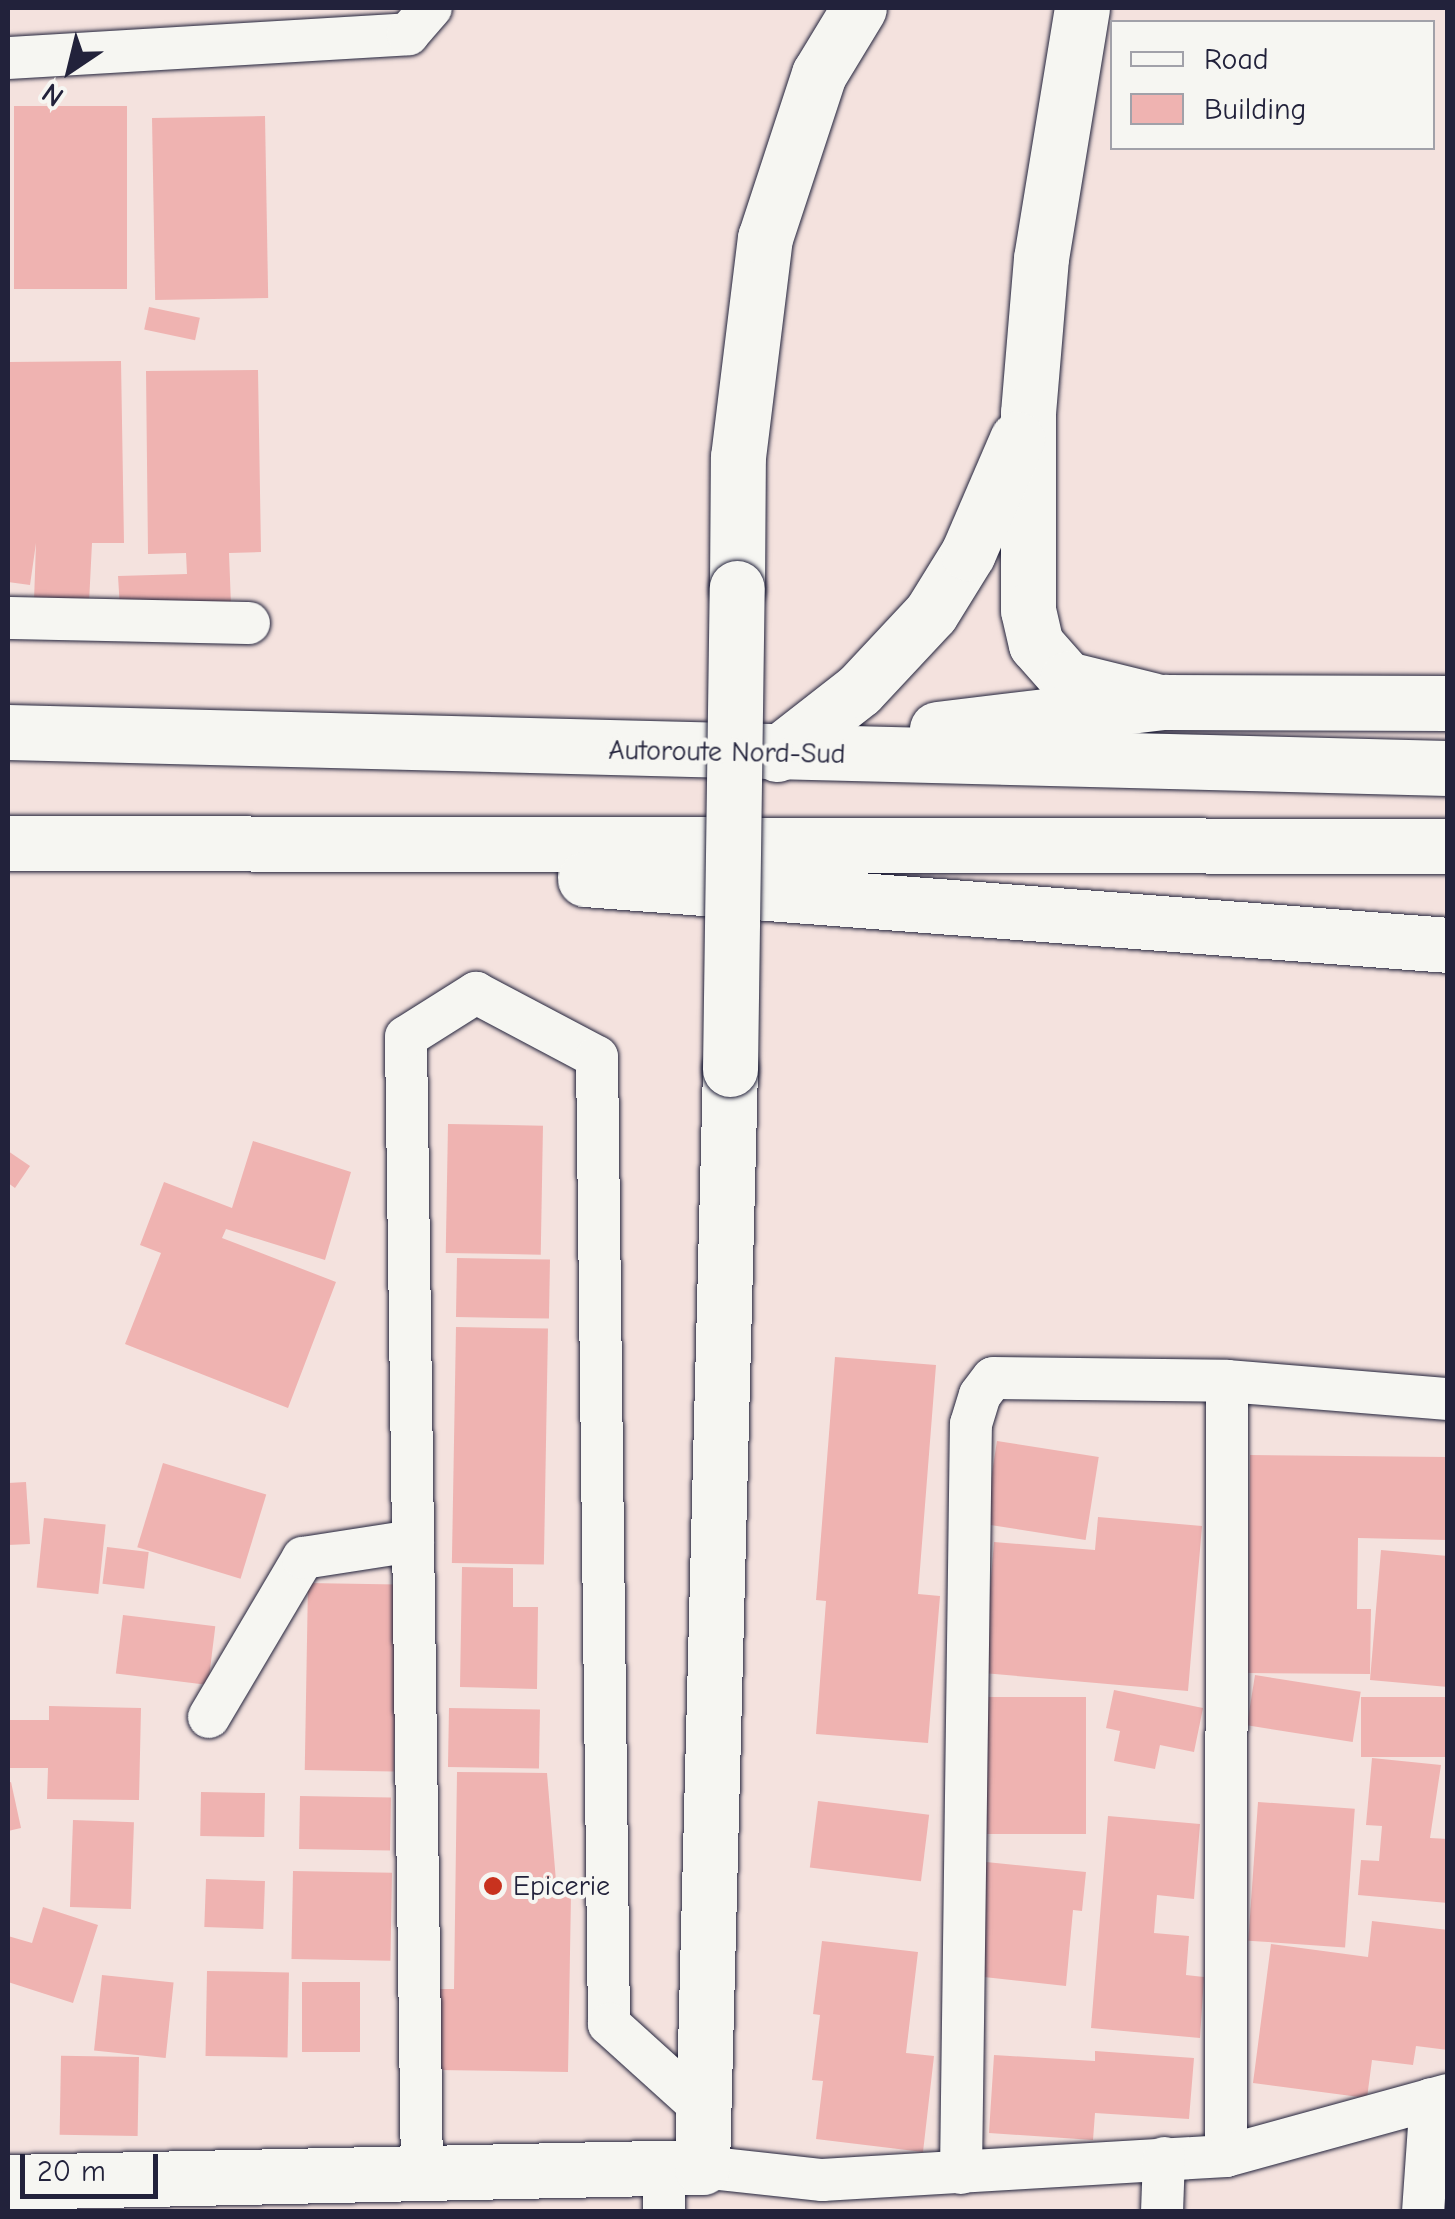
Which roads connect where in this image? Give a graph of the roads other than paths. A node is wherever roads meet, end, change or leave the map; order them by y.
1 (431, 8) edge
2 (859, 8) edge
3 (1082, 8) edge
4 (8, 58) edge
5 (1028, 414) junction
6 (8, 618) edge
7 (249, 622) dead end
8 (1165, 702) junction
9 (1448, 703) edge
10 (8, 732) edge
11 (777, 754) junction
12 (838, 755) junction
13 (1448, 768) edge
14 (8, 843) edge
15 (1448, 846) edge
16 (248, 848) junction
17 (1448, 946) edge
18 (1228, 1380) junction
19 (1448, 1399) edge
20 (413, 1541) junction
21 (209, 1717) dead end
22 (1439, 2097) edge
23 (701, 2107) junction
24 (1226, 2156) junction
25 (1164, 2158) junction
26 (961, 2173) junction
27 (422, 2174) junction
28 (8, 2182) edge
29 (677, 2182) edge
30 (173, 2196) edge
31 (828, 2196) edge
32 (1162, 2212) edge
33 (1424, 2212) edge

1 - 4 street
2 - 23 main road, bridge
3 - 5 main road
5 - 8 main road
5 - 11 main road
6 - 7 street
8 - 9 main road
8 - 12 main road
10 - 11 main road, Autoroute Nord-Sud
11 - 12 main road, Autoroute Nord-Sud
12 - 13 main road, Autoroute Nord-Sud
14 - 16 main road
15 - 16 main road
16 - 17 main road
18 - 19 street
18 - 24 street
18 - 26 street
20 - 21 street
20 - 23 street
20 - 27 street
22 - 24 street
22 - 33 street
23 - 29 main road
24 - 25 street
25 - 26 street
25 - 32 street
26 - 31 street
27 - 29 main road
27 - 30 main road
28 - 30 main road
29 - 31 street

